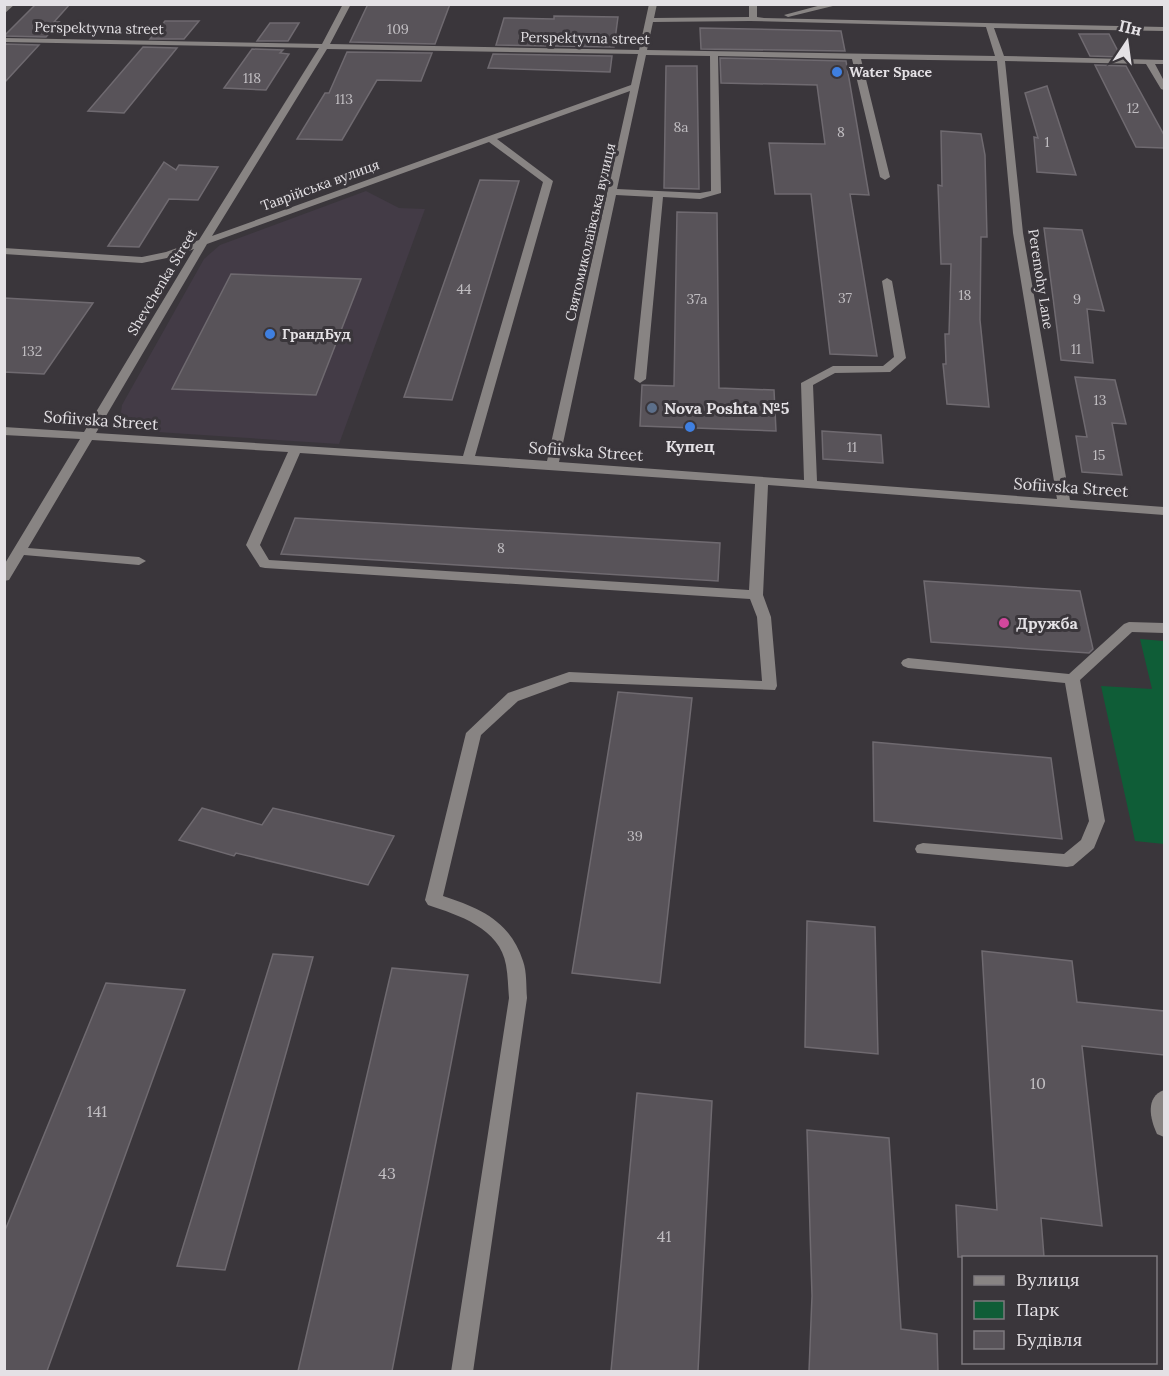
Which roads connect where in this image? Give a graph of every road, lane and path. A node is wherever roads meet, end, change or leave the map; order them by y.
1 (12, 4) edge
2 (347, 4) edge
3 (653, 4) edge
4 (753, 4) edge
5 (838, 4) edge
6 (4, 12) edge
7 (650, 20) junction
8 (753, 20) junction
9 (989, 25) junction
10 (1164, 29) edge
11 (4, 40) edge
12 (325, 46) junction
13 (644, 52) junction
14 (714, 53) junction
15 (856, 56) junction
16 (1002, 59) junction
17 (1149, 62) junction
18 (1164, 62) edge
19 (636, 86) junction
20 (1164, 87) edge
21 (491, 138) junction
22 (885, 177) dead end
23 (612, 192) junction
24 (658, 194) junction
25 (202, 243) junction
26 (4, 251) edge
27 (887, 281) dead end
28 (640, 379) dead end
29 (4, 431) edge
30 (88, 436) junction
31 (296, 449) junction
32 (468, 459) junction
33 (552, 465) junction
34 (762, 480) junction
35 (811, 484) junction
36 (1064, 503) junction
37 (1164, 510) edge
38 (20, 551) junction
39 (139, 561) dead end
40 (4, 577) edge
41 (756, 595) junction
42 (1164, 628) edge
43 (908, 663) dead end
44 (1072, 679) junction
45 (923, 849) dead end
46 (1164, 1099) edge
47 (1164, 1128) edge
48 (462, 1371) edge

1 - 6 street
2 - 12 street, Shevchenka Street
3 - 7 street, Святомиколаївська вулиця
4 - 8 street
5 - 8 street
7 - 8 street
7 - 13 street, Святомиколаївська вулиця
8 - 9 street
9 - 10 street
9 - 16 street, Peremohy Lane
11 - 12 street, Perspektyvna street
12 - 13 street, Perspektyvna street
12 - 25 street, Shevchenka Street
13 - 14 street, Perspektyvna street
13 - 19 street, Святомиколаївська вулиця
14 - 15 street, Perspektyvna street
14 - 24 street
15 - 16 street, Perspektyvna street
15 - 22 street
16 - 17 street, Perspektyvna street
16 - 36 street, Peremohy Lane
17 - 18 street, Perspektyvna street
17 - 20 street
19 - 21 street, Таврійська вулиця
19 - 23 street, Святомиколаївська вулиця
21 - 25 street, Таврійська вулиця
21 - 32 street
23 - 24 street
23 - 33 street, Святомиколаївська вулиця
24 - 28 street
25 - 26 street, Таврійська вулиця
25 - 30 street, Shevchenka Street
27 - 35 street
29 - 30 street, Sofiivska Street
30 - 31 street, Sofiivska Street
30 - 38 street, Shevchenka Street
31 - 32 street, Sofiivska Street
31 - 41 street
32 - 33 street, Sofiivska Street
33 - 34 street, Sofiivska Street
34 - 35 street, Sofiivska Street
34 - 41 street
35 - 36 street, Sofiivska Street
36 - 37 street, Sofiivska Street
38 - 39 street
38 - 40 street, Shevchenka Street
41 - 48 street
42 - 44 street
43 - 44 street
44 - 45 street
46 - 47 street

